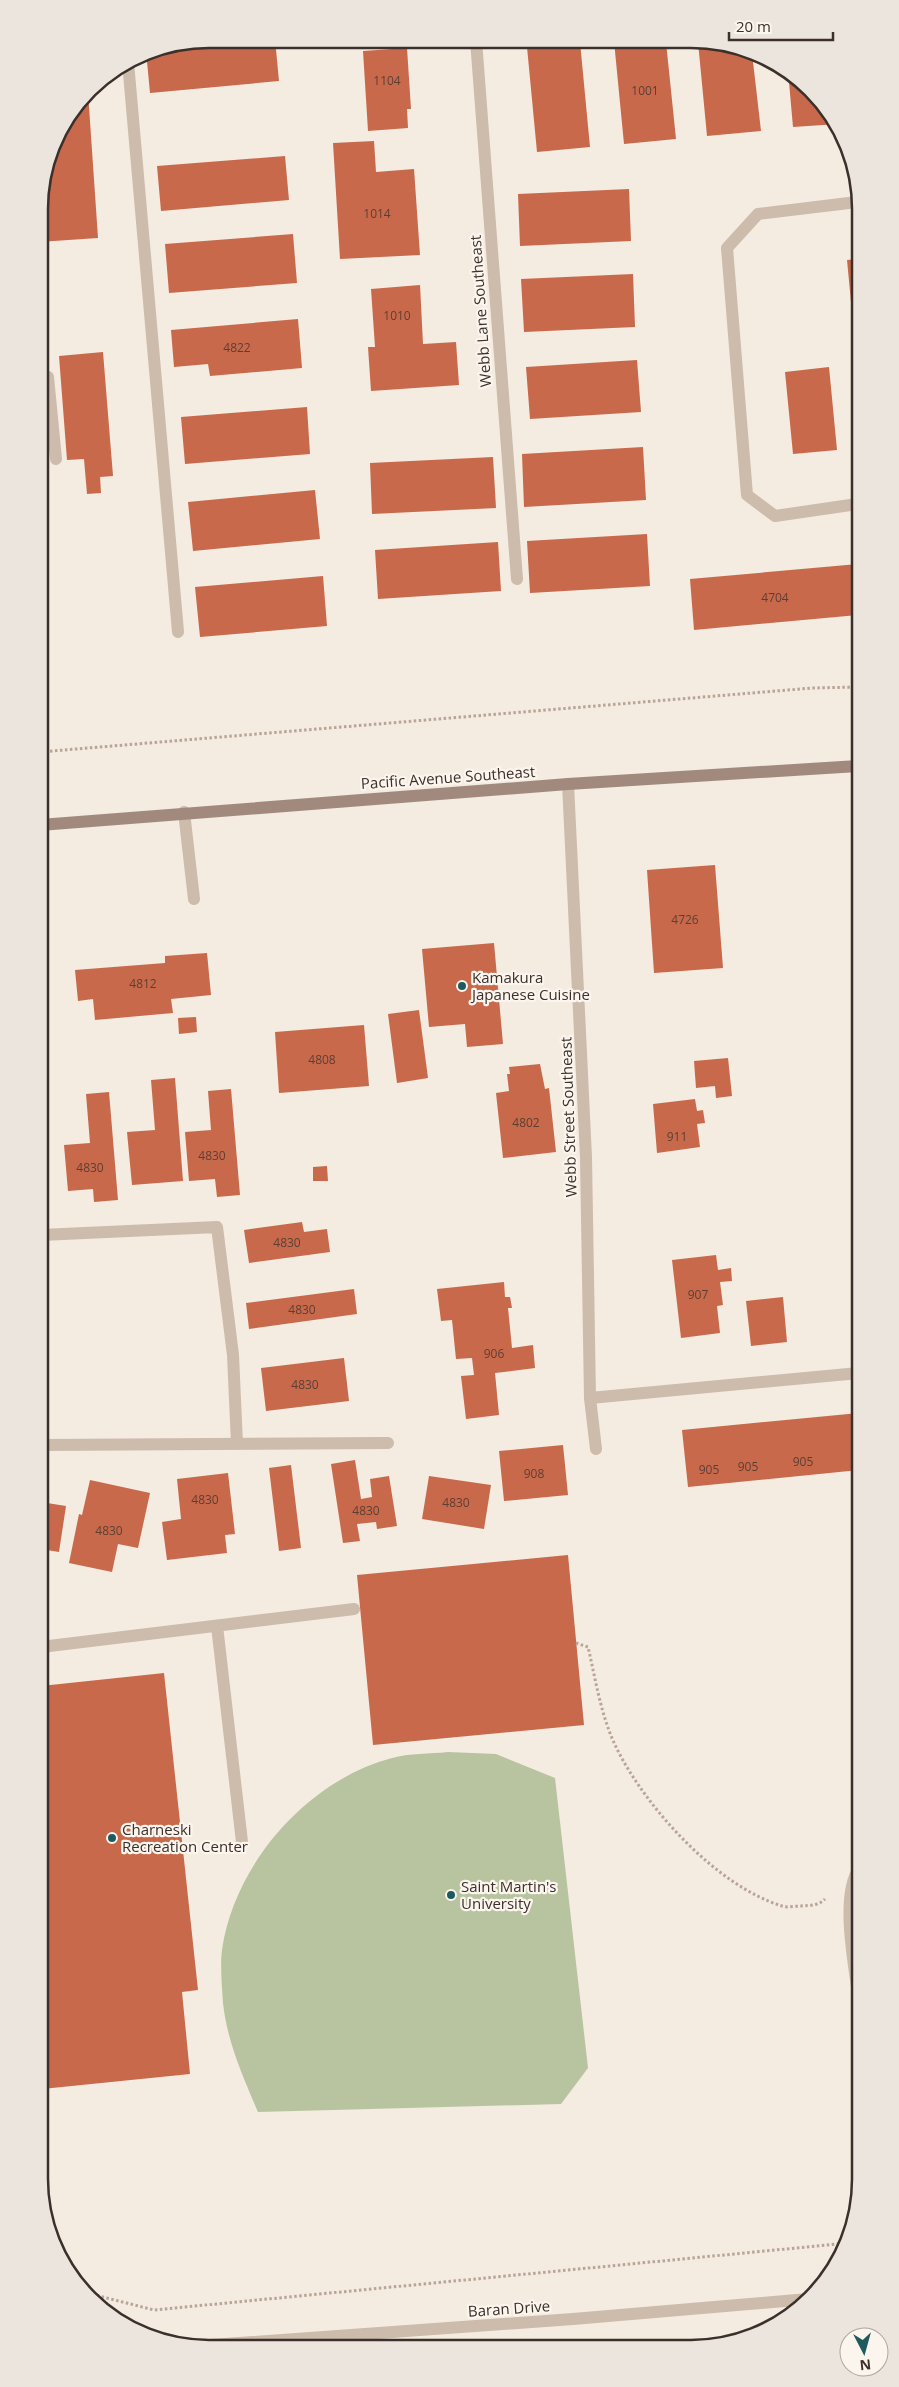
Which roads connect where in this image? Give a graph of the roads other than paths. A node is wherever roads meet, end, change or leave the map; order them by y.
1 (477, 48) edge
2 (129, 69) edge
3 (851, 203) edge
4 (48, 378) edge
5 (56, 459) dead end
6 (852, 505) edge
7 (517, 579) dead end
8 (178, 632) dead end
9 (852, 766) edge
10 (568, 784) junction
11 (184, 812) junction
12 (48, 824) edge
13 (194, 899) dead end
14 (48, 1235) edge
15 (851, 1374) edge
16 (590, 1398) junction
17 (388, 1443) dead end
18 (237, 1444) junction
19 (48, 1445) edge
20 (596, 1449) dead end
21 (354, 1609) dead end
22 (217, 1626) junction
23 (48, 1646) edge
24 (242, 1842) dead end
25 (851, 1897) edge
26 (851, 1936) edge
27 (796, 2299) edge
28 (280, 2340) edge

1 - 7 street, Webb Lane Southeast
2 - 8 street
3 - 6 street
4 - 5 street
9 - 10 main road, Pacific Avenue Southeast
10 - 11 main road, Pacific Avenue Southeast
10 - 16 street, Webb Street Southeast
11 - 12 main road, Pacific Avenue Southeast
11 - 13 street
14 - 18 street
15 - 16 street
16 - 20 street, Webb Street Southeast
17 - 18 street
18 - 19 street
21 - 22 street
22 - 23 street
22 - 24 street
25 - 26 street
27 - 28 street, Baran Drive

